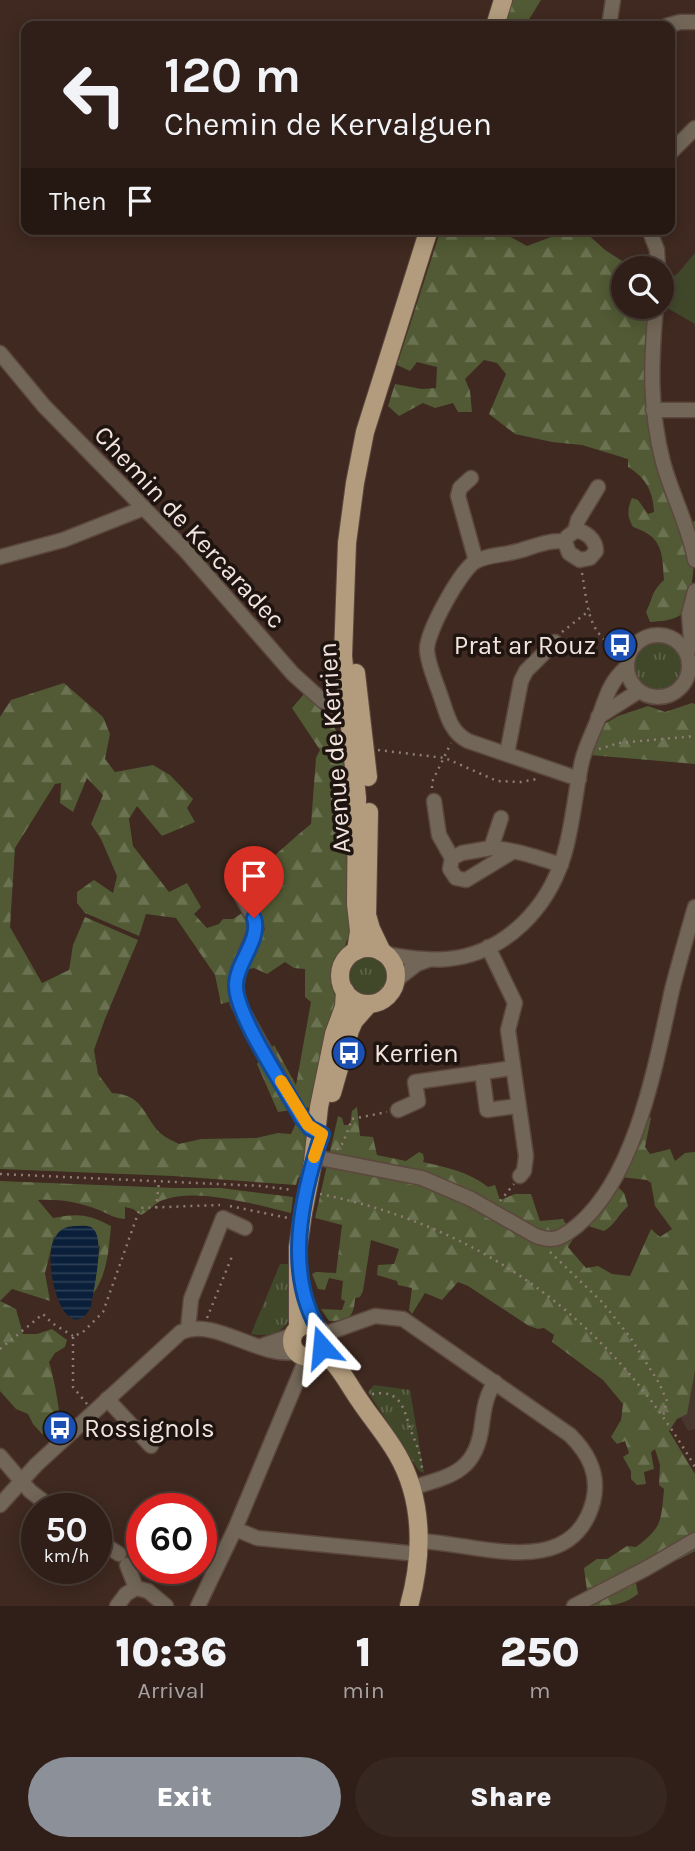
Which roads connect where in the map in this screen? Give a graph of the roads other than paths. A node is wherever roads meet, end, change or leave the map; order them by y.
1 (503, 0) edge
2 (613, 0) edge
3 (497, 21) edge
4 (610, 21) edge
5 (695, 22) edge
6 (675, 23) edge
7 (695, 128) edge
8 (675, 148) edge
9 (427, 235) edge
10 (651, 235) edge
11 (657, 256) edge
12 (655, 319) edge
13 (0, 353) edge
14 (653, 410) junction
15 (695, 410) edge
16 (471, 478) dead end
17 (598, 487) dead end
18 (144, 508) junction
19 (689, 515) edge
20 (570, 537) junction
21 (0, 557) edge
22 (695, 560) edge
23 (476, 561) junction
24 (695, 592) edge
25 (690, 614) junction
26 (669, 637) junction
27 (555, 642) road end
28 (690, 658) edge
29 (628, 661) junction
30 (688, 685) edge
31 (639, 691) junction
32 (354, 708) junction
33 (598, 717) junction
34 (507, 754) junction
35 (579, 779) junction
36 (434, 801) road end
37 (501, 818) dead end
38 (491, 848) junction
39 (512, 852) junction
40 (452, 858) junction
41 (561, 865) junction
42 (241, 895) dead end
43 (695, 907) edge
44 (488, 947) junction
45 (356, 951) junction
46 (383, 953) junction
47 (429, 960) junction
48 (396, 980) junction
49 (345, 991) junction
50 (369, 1004) junction
51 (512, 1068) junction
52 (482, 1072) junction
53 (518, 1106) junction
54 (398, 1110) road end
55 (318, 1132) junction
56 (317, 1160) junction
57 (520, 1176) road end
58 (245, 1228) dead end
59 (195, 1329) junction
60 (308, 1341) junction
61 (495, 1382) junction
62 (107, 1399) junction
63 (151, 1446) dead end
64 (0, 1456) edge
65 (22, 1480) junction
66 (418, 1486) junction
67 (34, 1493) edge
68 (0, 1505) edge
69 (235, 1529) junction
70 (695, 1540) edge
71 (419, 1548) junction
72 (112, 1551) edge
73 (136, 1588) junction
74 (117, 1606) edge
75 (166, 1606) edge
76 (198, 1606) edge
77 (409, 1606) edge
78 (573, 1606) edge

1 - 3 main road
2 - 4 street
5 - 6 street
7 - 8 street
9 - 32 main road, Avenue de Kerrien
10 - 11 street
12 - 14 street
13 - 18 street, Chemin de Kercaradec
14 - 15 street
14 - 19 street
16 - 23 street
17 - 20 street
18 - 21 street
18 - 32 street, Chemin de Kercaradec
19 - 22 street
20 - 20 street
20 - 23 street
23 - 34 street
24 - 25 street
25 - 26 street
25 - 28 street
26 - 28 street
26 - 29 street
27 - 34 street
28 - 30 street
29 - 31 street
29 - 33 street
30 - 31 street
31 - 33 street
32 - 45 main road, Avenue de Kerrien
32 - 46 main road, Avenue de Kerrien
33 - 35 street
34 - 35 street
35 - 41 street
36 - 40 street
37 - 38 street
38 - 39 street
38 - 40 street
39 - 40 street
39 - 41 street
41 - 44 street
42 - 55 street
43 - 56 street
44 - 47 street
44 - 51 street
45 - 46 main road
45 - 49 main road
46 - 47 street
46 - 48 main road
47 - 48 street
48 - 50 main road
49 - 50 main road
49 - 55 main road
50 - 55 main road
51 - 52 street
51 - 53 street
52 - 53 street
52 - 54 street
53 - 57 street
55 - 56 main road
56 - 60 main road, bridge
58 - 59 street
59 - 60 street
59 - 62 street
60 - 61 street
60 - 66 main road
60 - 69 street
61 - 66 street
61 - 71 street
62 - 63 street
62 - 65 street
64 - 65 street
65 - 67 street
65 - 68 street
66 - 71 main road
69 - 71 street
69 - 76 street
70 - 78 street
71 - 77 main road
72 - 73 street
73 - 74 street
73 - 75 street

